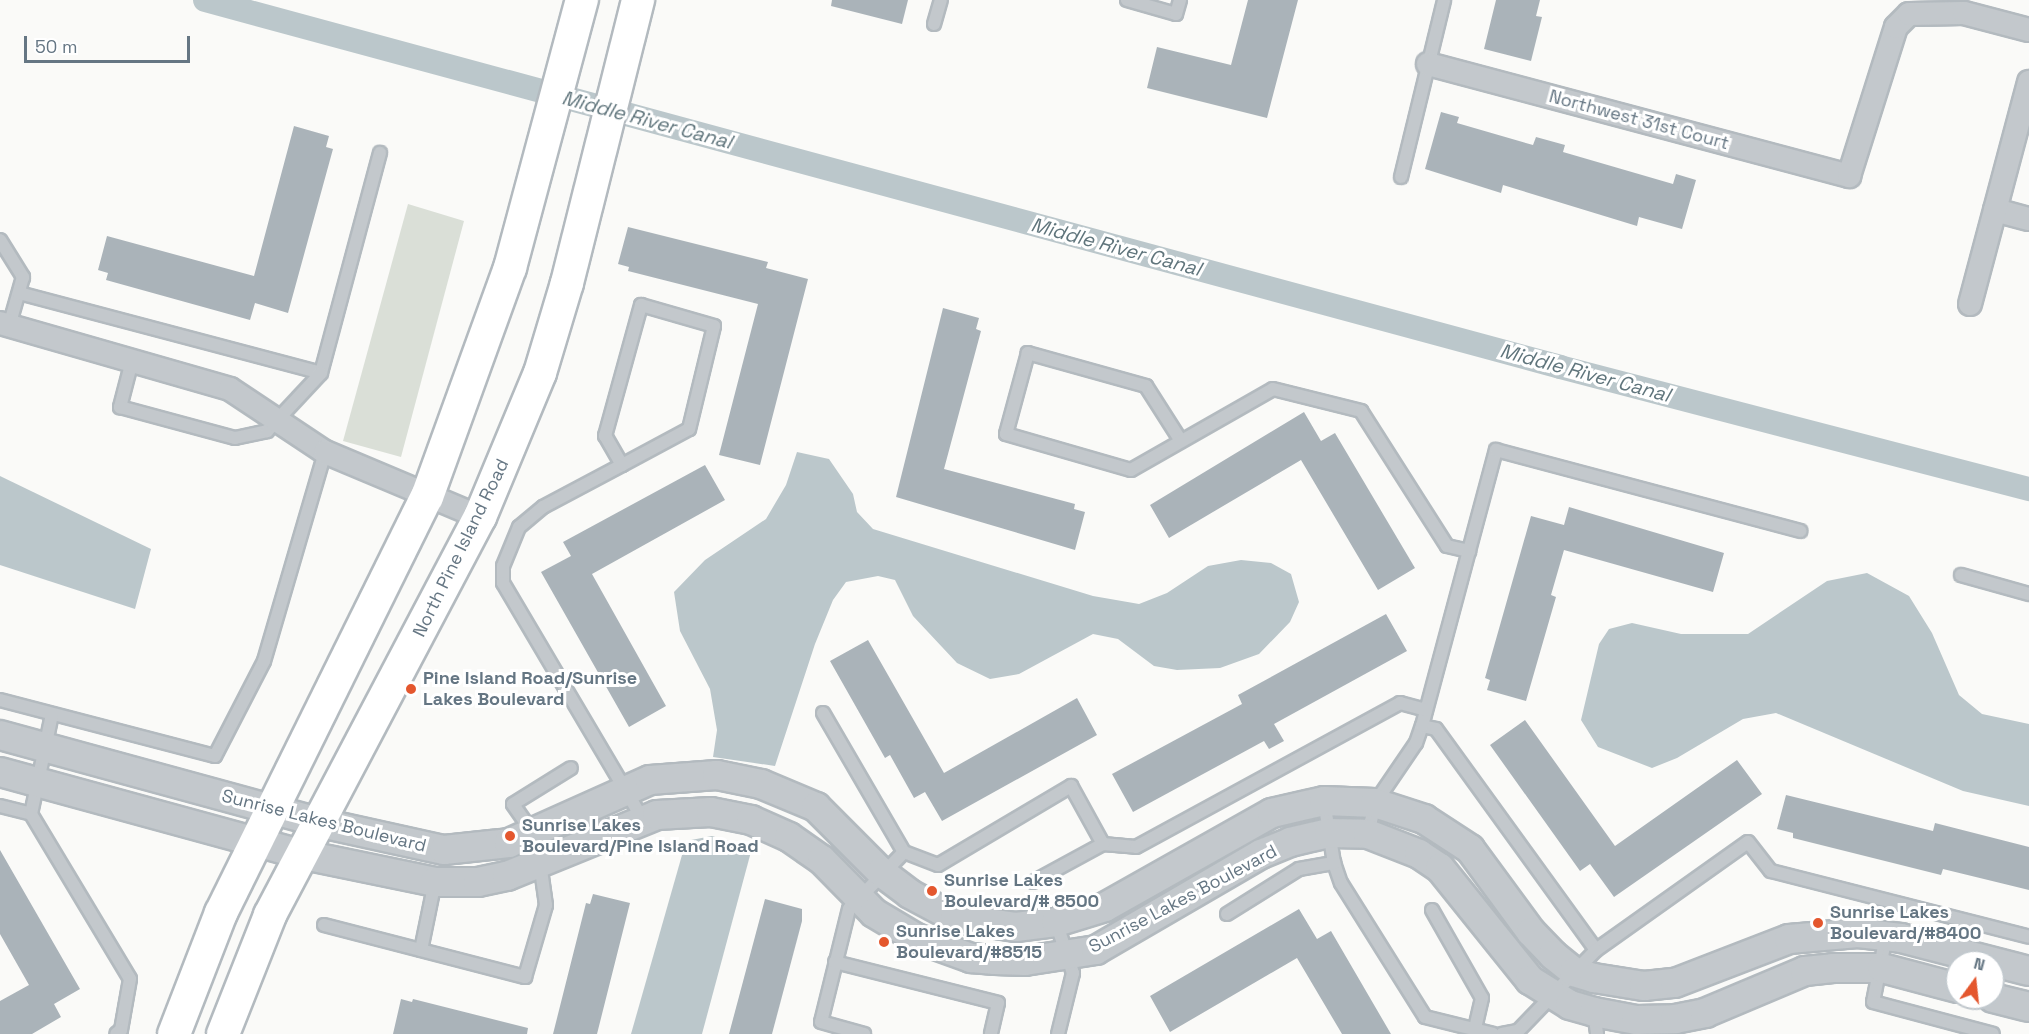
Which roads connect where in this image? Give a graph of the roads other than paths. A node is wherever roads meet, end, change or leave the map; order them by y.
1 (582, 0) edge
2 (638, 0) edge
3 (941, 0) edge
4 (1127, 0) edge
5 (1180, 0) edge
6 (1444, 0) edge
7 (934, 24) dead end
8 (2029, 30) edge
9 (1428, 64) junction
10 (2029, 82) edge
11 (380, 153) dead end
12 (1401, 177) dead end
13 (1995, 210) junction
14 (2029, 219) edge
15 (0, 240) edge
16 (18, 293) junction
17 (1970, 304) dead end
18 (4, 325) edge
19 (132, 361) junction
20 (321, 373) junction
21 (276, 420) junction
22 (1181, 441) junction
23 (325, 452) junction
24 (622, 465) junction
25 (428, 497) junction
26 (480, 517) junction
27 (1800, 531) dead end
28 (1469, 551) junction
29 (1961, 575) dead end
30 (2029, 594) edge
31 (0, 700) edge
32 (1426, 710) junction
33 (823, 713) dead end
34 (52, 714) junction
35 (1422, 726) junction
36 (0, 735) edge
37 (44, 747) junction
38 (571, 768) dead end
39 (0, 772) edge
40 (36, 782) junction
41 (627, 789) junction
42 (1324, 801) junction
43 (1375, 803) junction
44 (0, 806) edge
45 (272, 808) junction
46 (31, 814) junction
47 (644, 820) junction
48 (321, 823) junction
49 (1329, 833) junction
50 (533, 834) junction
51 (1368, 834) junction
52 (255, 841) junction
53 (1103, 844) junction
54 (904, 852) junction
55 (304, 855) junction
56 (540, 863) junction
57 (1334, 863) junction
58 (881, 872) junction
59 (435, 882) junction
60 (1033, 882) dead end
61 (857, 897) junction
62 (1432, 910) dead end
63 (1227, 914) dead end
64 (1056, 922) junction
65 (324, 925) dead end
66 (1886, 935) junction
67 (2029, 937) edge
68 (421, 950) junction
69 (1596, 950) junction
70 (1068, 957) junction
71 (835, 962) junction
72 (1882, 968) junction
73 (2029, 971) edge
74 (1574, 972) junction
75 (1945, 985) edge
76 (1552, 995) junction
77 (2005, 1001) edge
78 (2029, 1007) edge
79 (1596, 1023) edge
80 (1475, 1029) junction
81 (1519, 1033) edge
82 (116, 1034) edge
83 (174, 1034) edge
84 (222, 1034) edge
85 (864, 1034) edge
86 (991, 1034) edge
87 (1058, 1034) edge
88 (1493, 1034) edge
89 (1502, 1034) edge
90 (1993, 1034) edge

1 - 25 main road
2 - 26 main road, North Pine Island Road
3 - 7 lane
4 - 5 lane
6 - 9 lane
8 - 9 street, Northwest 31st Court
9 - 12 lane
10 - 13 street
11 - 20 lane
13 - 14 street
13 - 17 street
15 - 16 lane
16 - 18 lane
16 - 20 lane
18 - 19 street
19 - 21 street
19 - 21 lane
20 - 21 lane
21 - 23 street
22 - 22 lane
22 - 28 lane
23 - 25 street
23 - 34 lane
24 - 24 lane
24 - 41 lane
25 - 26 street
25 - 45 main road
26 - 48 main road, North Pine Island Road
27 - 28 lane
28 - 32 lane
29 - 30 lane
31 - 34 lane
32 - 35 lane
32 - 53 lane
33 - 54 lane
34 - 37 lane
35 - 43 lane
35 - 69 lane
36 - 37 street, Sunrise Lakes Boulevard
37 - 40 lane
37 - 45 street, Sunrise Lakes Boulevard
38 - 50 lane
39 - 40 street, Sunrise Lakes Boulevard
40 - 46 lane
40 - 52 street, Sunrise Lakes Boulevard
41 - 47 lane
41 - 50 street, Sunrise Lakes Boulevard
41 - 58 street, Sunrise Lakes Boulevard
42 - 43 street, Sunrise Lakes Boulevard
42 - 49 lane
42 - 64 street, Sunrise Lakes Boulevard
43 - 51 lane
43 - 74 street, Sunrise Lakes Boulevard
44 - 46 lane
45 - 48 street, Sunrise Lakes Boulevard
45 - 52 main road
46 - 82 lane
47 - 56 street, Sunrise Lakes Boulevard
47 - 61 street, Sunrise Lakes Boulevard
48 - 50 street, Sunrise Lakes Boulevard
48 - 55 main road, North Pine Island Road
49 - 51 street, Sunrise Lakes Boulevard
49 - 57 lane
49 - 70 street, Sunrise Lakes Boulevard
51 - 76 street, Sunrise Lakes Boulevard
52 - 55 street, Sunrise Lakes Boulevard
52 - 83 main road
53 - 54 lane
53 - 60 lane
54 - 58 lane
55 - 59 street, Sunrise Lakes Boulevard
55 - 84 main road, North Pine Island Road
56 - 59 street, Sunrise Lakes Boulevard
56 - 68 lane
57 - 63 lane
57 - 80 lane
58 - 61 lane
58 - 64 street, Sunrise Lakes Boulevard
59 - 68 lane
61 - 70 street, Sunrise Lakes Boulevard
61 - 71 lane
62 - 80 lane
64 - 70 lane
65 - 68 lane
66 - 72 lane
66 - 73 street
66 - 74 street
67 - 69 lane
69 - 74 lane
70 - 87 lane
71 - 85 lane
71 - 86 lane
72 - 75 street, Sunrise Lakes Boulevard
72 - 79 street, Sunrise Lakes Boulevard
72 - 90 lane
74 - 76 lane
76 - 79 street, Sunrise Lakes Boulevard
76 - 81 lane
77 - 78 street
80 - 88 lane
81 - 89 lane

